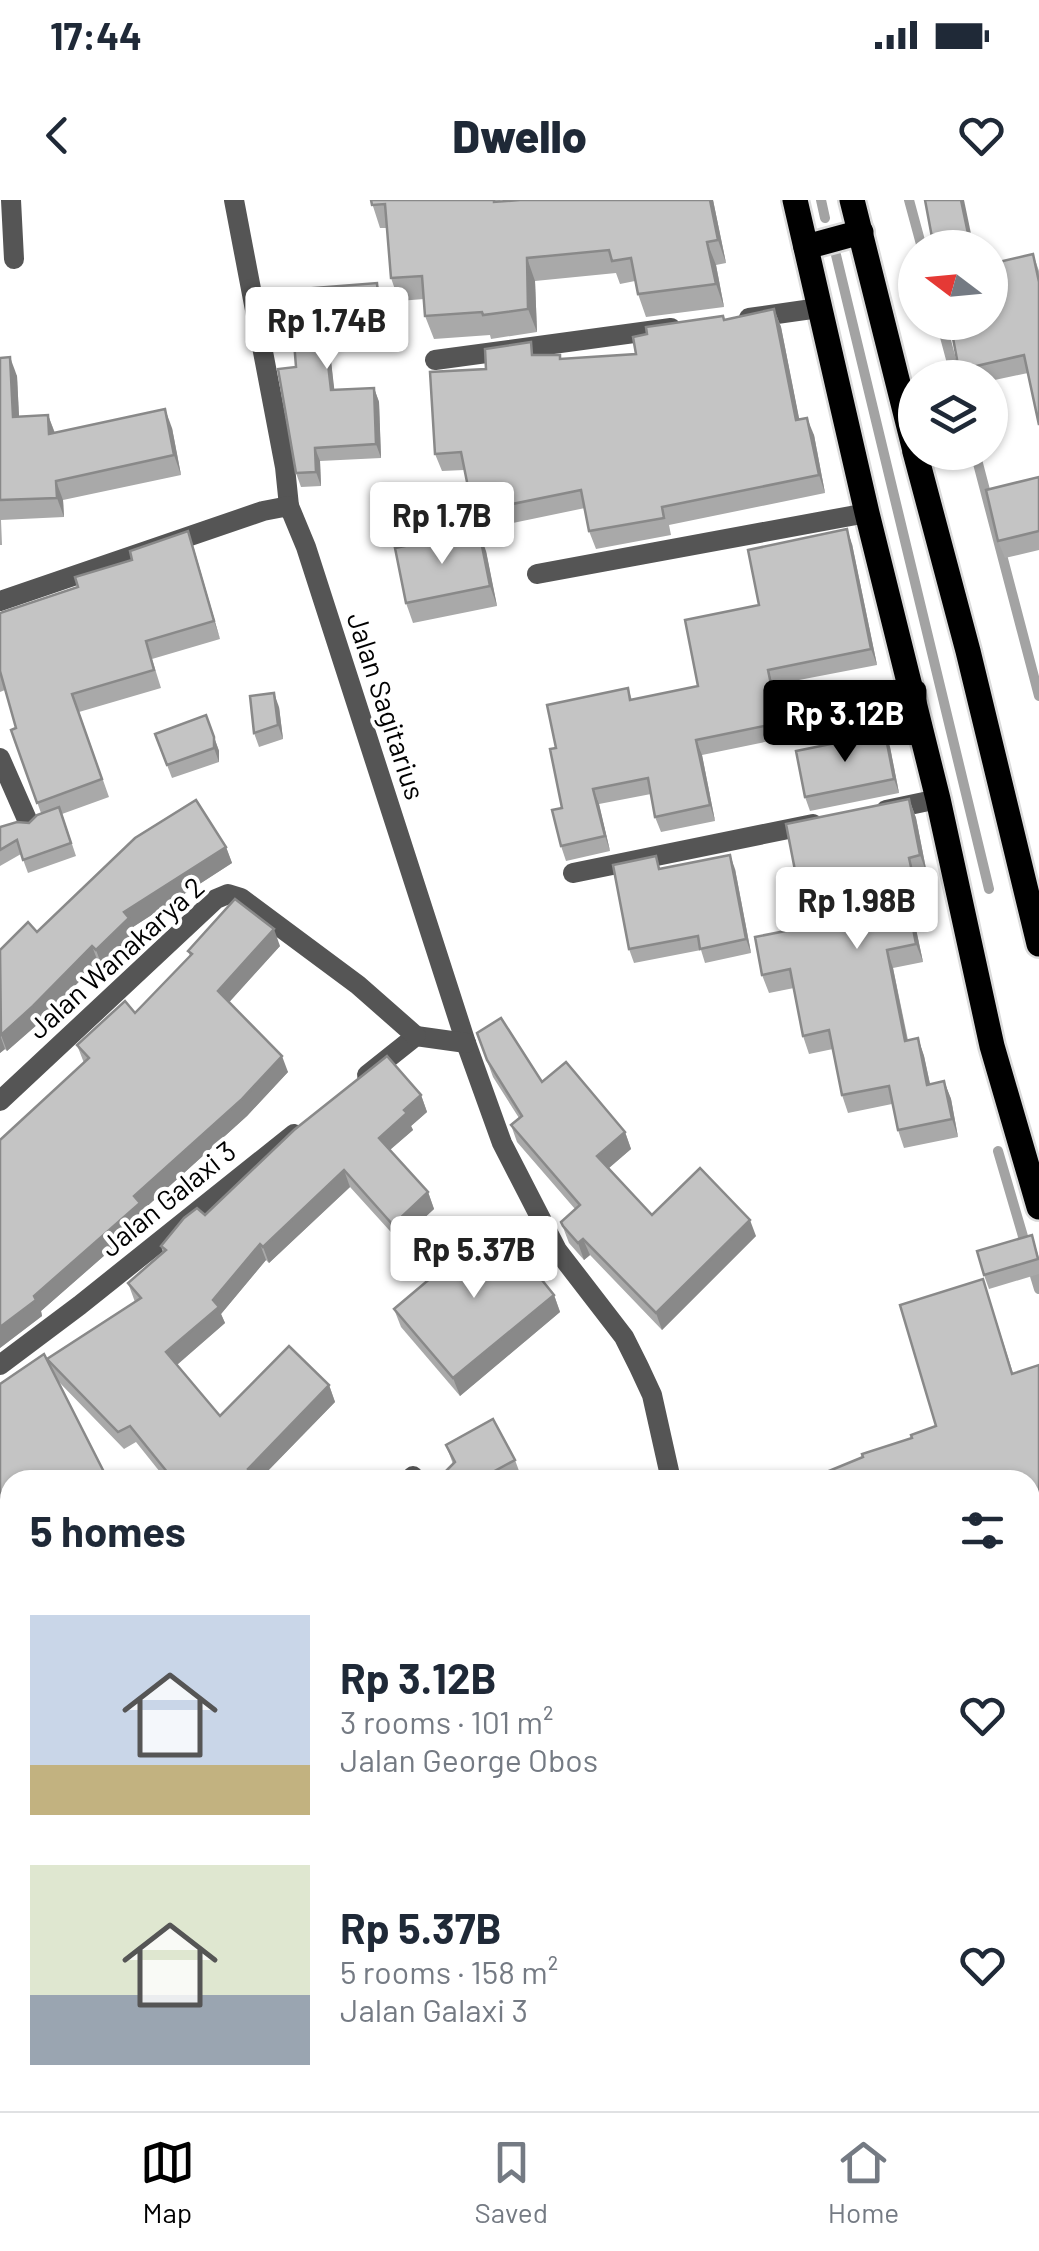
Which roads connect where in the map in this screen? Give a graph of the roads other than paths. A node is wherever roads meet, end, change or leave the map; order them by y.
1 (11, 200) edge
2 (234, 200) edge
3 (795, 200) edge
4 (852, 200) edge
5 (860, 232) junction
6 (806, 248) junction
7 (14, 260) dead end
8 (819, 308) junction
9 (723, 321) edge
10 (685, 326) edge
11 (435, 360) dead end
12 (898, 384) edge
13 (920, 470) edge
14 (289, 506) junction
15 (867, 513) junction
16 (537, 574) dead end
17 (0, 601) edge
18 (0, 758) edge
19 (938, 799) junction
20 (29, 824) edge
21 (573, 873) dead end
22 (1039, 944) edge
23 (416, 1036) junction
24 (466, 1043) junction
25 (354, 1085) edge
26 (0, 1102) edge
27 (309, 1122) edge
28 (1039, 1207) edge
29 (0, 1364) edge
30 (669, 1470) edge

1 - 7 street
2 - 14 street, Jalan Sagitarius
3 - 6 main road
4 - 5 main road
5 - 6 main road
5 - 12 main road
6 - 8 main road
8 - 9 street
8 - 15 main road
10 - 11 street
13 - 22 main road
14 - 17 street
14 - 24 street, Jalan Sagitarius
15 - 16 street
15 - 19 main road
18 - 20 street
19 - 21 street
19 - 28 main road
23 - 24 street
23 - 25 street
23 - 26 street, Jalan Wanakarya 2
24 - 30 street
27 - 29 street, Jalan Galaxi 3

